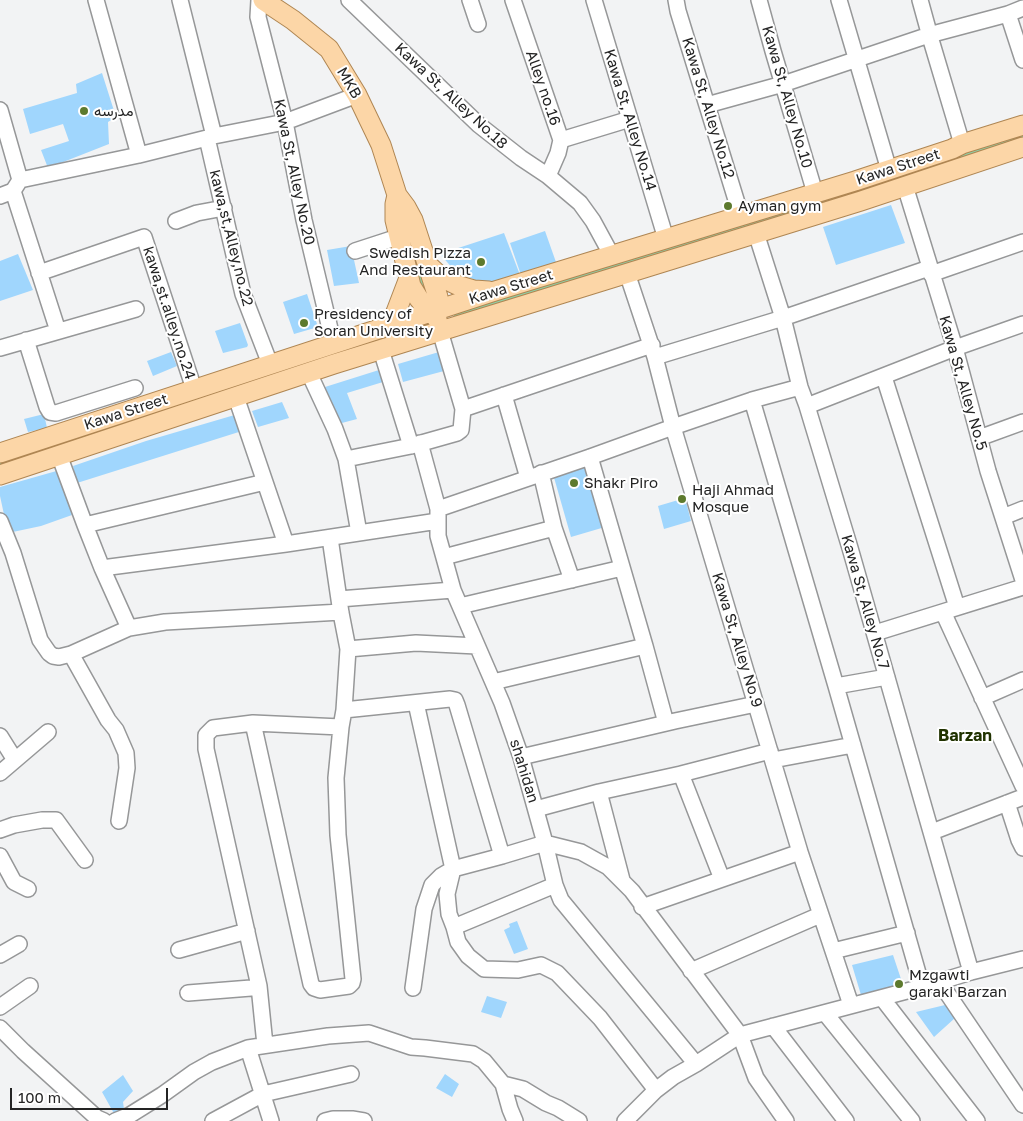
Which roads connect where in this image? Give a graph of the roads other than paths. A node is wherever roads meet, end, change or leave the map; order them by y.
1 (96, 0) edge
2 (180, 0) edge
3 (259, 0) edge
4 (263, 0) edge
5 (349, 0) edge
6 (470, 0) edge
7 (513, 0) edge
8 (594, 0) edge
9 (676, 0) edge
10 (759, 0) edge
11 (839, 0) edge
12 (920, 0) edge
13 (1023, 8) edge
14 (1008, 14) junction
15 (478, 24) dead end
16 (929, 36) junction
17 (857, 60) junction
18 (1022, 60) edge
19 (783, 84) junction
20 (357, 95) junction
21 (707, 105) junction
22 (0, 110) edge
23 (630, 119) junction
24 (285, 122) junction
25 (1023, 125) edge
26 (210, 137) junction
27 (561, 140) junction
28 (962, 144) junction
29 (1023, 147) edge
30 (139, 155) junction
31 (889, 170) junction
32 (548, 176) junction
33 (905, 186) junction
34 (11, 189) edge
35 (815, 193) junction
36 (397, 195) junction
37 (224, 208) junction
38 (741, 216) junction
39 (176, 221) dead end
40 (756, 233) junction
41 (398, 237) junction
42 (666, 240) junction
43 (1023, 242) edge
44 (355, 251) dead end
45 (612, 256) junction
46 (428, 265) junction
47 (930, 271) junction
48 (39, 273) junction
49 (627, 273) junction
50 (409, 278) junction
51 (495, 291) junction
52 (136, 308) dead end
53 (434, 312) junction
54 (783, 318) junction
55 (1023, 324) edge
56 (390, 327) junction
57 (58, 331) junction
58 (440, 331) junction
59 (26, 340) junction
60 (335, 344) junction
61 (0, 348) edge
62 (955, 348) junction
63 (381, 350) junction
64 (653, 351) junction
65 (270, 364) junction
66 (309, 373) junction
67 (884, 377) junction
68 (800, 387) junction
69 (135, 388) dead end
70 (194, 389) junction
71 (504, 395) junction
72 (236, 397) junction
73 (752, 400) junction
74 (808, 406) junction
75 (463, 409) junction
76 (1023, 422) edge
77 (673, 426) junction
78 (979, 438) junction
79 (415, 444) junction
80 (0, 453) edge
81 (59, 455) junction
82 (590, 456) junction
83 (346, 459) junction
84 (0, 475) edge
85 (535, 476) junction
86 (265, 482) junction
87 (1023, 509) edge
88 (438, 515) junction
89 (1003, 517) junction
90 (0, 520) edge
91 (85, 526) junction
92 (554, 528) junction
93 (359, 533) junction
94 (330, 538) junction
95 (286, 544) junction
96 (444, 557) junction
97 (102, 568) junction
98 (622, 568) junction
99 (572, 580) junction
100 (1023, 580) edge
101 (1023, 587) edge
102 (453, 590) junction
103 (340, 605) junction
104 (460, 606) junction
105 (950, 610) junction
106 (129, 628) junction
107 (874, 633) junction
108 (477, 646) junction
109 (645, 646) junction
110 (348, 648) junction
111 (71, 654) junction
112 (887, 677) junction
113 (1023, 680) edge
114 (493, 682) junction
115 (836, 686) junction
116 (982, 698) junction
117 (416, 703) junction
118 (756, 704) junction
119 (344, 710) junction
120 (252, 723) junction
121 (666, 723) junction
122 (340, 727) junction
123 (48, 732) dead end
124 (0, 736) edge
125 (853, 745) junction
126 (772, 755) junction
127 (521, 757) junction
128 (15, 760) junction
129 (0, 773) edge
130 (681, 774) junction
131 (1023, 786) edge
132 (598, 792) junction
133 (1023, 797) edge
134 (1007, 803) junction
135 (536, 809) junction
136 (119, 821) dead end
137 (0, 830) edge
138 (932, 832) junction
139 (545, 843) junction
140 (1023, 848) edge
141 (800, 852) junction
142 (0, 856) edge
143 (502, 856) junction
144 (85, 860) dead end
145 (452, 869) junction
146 (722, 879) junction
147 (622, 882) junction
148 (555, 885) junction
149 (28, 889) dead end
150 (642, 907) junction
151 (820, 915) junction
152 (454, 927) junction
153 (247, 931) junction
154 (907, 933) junction
155 (18, 944) dead end
156 (179, 950) dead end
157 (833, 951) junction
158 (0, 955) edge
159 (1023, 959) edge
160 (691, 971) junction
161 (971, 972) junction
162 (939, 981) junction
163 (30, 986) dead end
164 (259, 986) junction
165 (922, 987) junction
166 (413, 988) dead end
167 (188, 993) dead end
168 (882, 998) junction
169 (852, 1006) junction
170 (0, 1007) edge
171 (826, 1013) junction
172 (773, 1026) junction
173 (0, 1028) edge
174 (740, 1036) junction
175 (265, 1045) junction
176 (248, 1048) junction
177 (696, 1064) junction
178 (351, 1074) dead end
179 (503, 1084) junction
180 (656, 1090) junction
181 (263, 1094) junction
182 (1023, 1104) edge
183 (104, 1121) edge
184 (115, 1121) edge
185 (213, 1121) edge
186 (271, 1121) edge
187 (325, 1121) edge
188 (364, 1121) edge
189 (515, 1121) edge
190 (579, 1121) edge
191 (625, 1121) edge
192 (786, 1121) edge
193 (846, 1121) edge
194 (912, 1121) edge
195 (977, 1121) edge

1 - 30 street
2 - 26 street, kawa,st,Alley,no.22
3 - 24 street, Kawa St, Alley No.20
4 - 20 main road, MKB
5 - 32 street, Kawa St, Alley No.18
6 - 15 street
7 - 27 street, Alley no.16
8 - 23 street, Kawa St, Alley No.14
9 - 21 street, Kawa St, Alley No.12
10 - 19 street, Kawa St, Alley No.10
11 - 17 street
12 - 16 street
13 - 14 street
14 - 16 street
14 - 18 street
16 - 17 street
16 - 28 street
17 - 19 street
17 - 31 street
19 - 21 street
19 - 35 street, Kawa St, Alley No.10
20 - 24 street
20 - 36 main road, MKB
21 - 38 street, Kawa St, Alley No.12
22 - 34 street
23 - 27 street
23 - 42 street, Kawa St, Alley No.14
24 - 26 street
24 - 60 street, Kawa St, Alley No.20
25 - 28 main road, Kawa Street
26 - 30 street
26 - 37 street, kawa,st,Alley,no.22
27 - 32 street, Alley no.16
28 - 31 main road, Kawa Street
29 - 33 main road, Kawa Street
30 - 34 street
31 - 35 main road, Kawa Street
32 - 45 street, Kawa St, Alley No.18
33 - 40 main road, Kawa Street
33 - 47 street, Kawa St, Alley No.5
34 - 48 street
35 - 38 main road, Kawa Street
36 - 41 main road
36 - 46 main road
37 - 39 street
37 - 65 street, kawa,st,Alley,no.22
38 - 42 main road, Kawa Street
40 - 49 main road, Kawa Street
40 - 54 street, Kawa St, Alley No.7
41 - 44 street
41 - 50 main road
42 - 45 main road, Kawa Street
43 - 47 street
45 - 51 main road, Kawa Street
46 - 51 main road
46 - 53 main road
47 - 54 street
47 - 62 street, Kawa St, Alley No.5
48 - 57 street
48 - 70 street, kawa,st.alley.no.24
49 - 58 main road, Kawa Street
49 - 64 street, Kawa St, Alley No.9
50 - 53 main road
50 - 56 main road
51 - 53 main road, Kawa Street
52 - 57 street
53 - 56 main road, Kawa Street
53 - 58 main road
54 - 64 street
54 - 68 street, Kawa St, Alley No.7
55 - 62 street
56 - 60 main road, Kawa Street
57 - 59 street
58 - 63 main road, Kawa Street
58 - 75 street
59 - 61 street
59 - 69 street
60 - 65 main road, Kawa Street
62 - 67 street
62 - 78 street, Kawa St, Alley No.5
63 - 66 main road, Kawa Street
63 - 79 street, shahidan
64 - 71 street
64 - 77 street, Kawa St, Alley No.9
65 - 70 main road, Kawa Street
66 - 72 main road, Kawa Street
66 - 83 street
67 - 74 street
67 - 105 street
68 - 73 street
68 - 74 street, Kawa St, Alley No.7
70 - 80 main road, Kawa Street
71 - 75 street
71 - 85 street
72 - 81 main road, Kawa Street
72 - 86 street
73 - 77 street
73 - 115 street
74 - 107 street, Kawa St, Alley No.7
75 - 79 street
76 - 78 street
77 - 82 street
77 - 118 street, Kawa St, Alley No.9
78 - 89 street, Kawa St, Alley No.5
79 - 83 street
79 - 88 street, shahidan
81 - 84 main road, Kawa Street
81 - 91 street
82 - 85 street
82 - 98 street
83 - 93 street
85 - 88 street
85 - 92 street
86 - 91 street
86 - 95 street
87 - 89 street
88 - 93 street
88 - 96 street, shahidan
89 - 100 street, Kawa St, Alley No.5
90 - 111 street
91 - 97 street
92 - 96 street
92 - 99 street
93 - 94 street
94 - 95 street
94 - 103 street
95 - 97 street
96 - 102 street, shahidan
97 - 106 street
98 - 99 street
98 - 109 street
99 - 104 street
101 - 105 street
102 - 103 street
102 - 104 street, shahidan
103 - 106 street
103 - 110 street
104 - 108 street, shahidan
105 - 107 street
105 - 116 street
106 - 111 street
107 - 112 street, Kawa St, Alley No.7
108 - 110 street
108 - 114 street, shahidan
109 - 114 street
109 - 121 street
110 - 119 street
111 - 136 street
112 - 115 street
112 - 138 street, Kawa St, Alley No.7
113 - 116 street
114 - 127 street, shahidan
115 - 125 street
116 - 131 street
117 - 119 street
117 - 143 street
117 - 145 street
118 - 121 street
118 - 126 street, Kawa St, Alley No.9
119 - 122 street
120 - 122 street
120 - 122 street
120 - 153 street
121 - 127 street
123 - 128 street
124 - 128 street
125 - 126 street
125 - 154 street
126 - 130 street
126 - 141 street, Kawa St, Alley No.9
127 - 135 street, shahidan
128 - 129 street
130 - 132 street
130 - 146 street
132 - 135 street
132 - 147 street
133 - 134 street
134 - 138 street
134 - 140 street
135 - 139 street, shahidan
137 - 144 street
138 - 161 street, Kawa St, Alley No.7
139 - 143 street
139 - 147 street
139 - 148 street, shahidan
141 - 146 street
141 - 151 street, Kawa St, Alley No.9
142 - 149 street
143 - 145 street
145 - 152 street
145 - 166 street
146 - 150 street
147 - 150 street
148 - 152 street
148 - 177 street, shahidan
150 - 160 street
151 - 157 street, Kawa St, Alley No.9
151 - 160 street
152 - 180 street
153 - 156 street
153 - 164 street
154 - 157 street
154 - 165 street
155 - 158 street
157 - 169 street, Kawa St, Alley No.9
159 - 161 street
160 - 174 street
161 - 162 street
162 - 165 street
162 - 182 street
163 - 170 street
164 - 167 street
164 - 175 street
165 - 168 street
168 - 169 street
168 - 195 street
169 - 171 street
171 - 172 street
171 - 194 street
172 - 174 street
172 - 193 street
173 - 183 street
174 - 177 street
174 - 192 street
175 - 176 street
175 - 179 street
176 - 181 street
176 - 184 street
177 - 180 street
178 - 181 street
179 - 189 street
179 - 190 street
180 - 191 street
181 - 185 street
181 - 186 street
187 - 188 street

